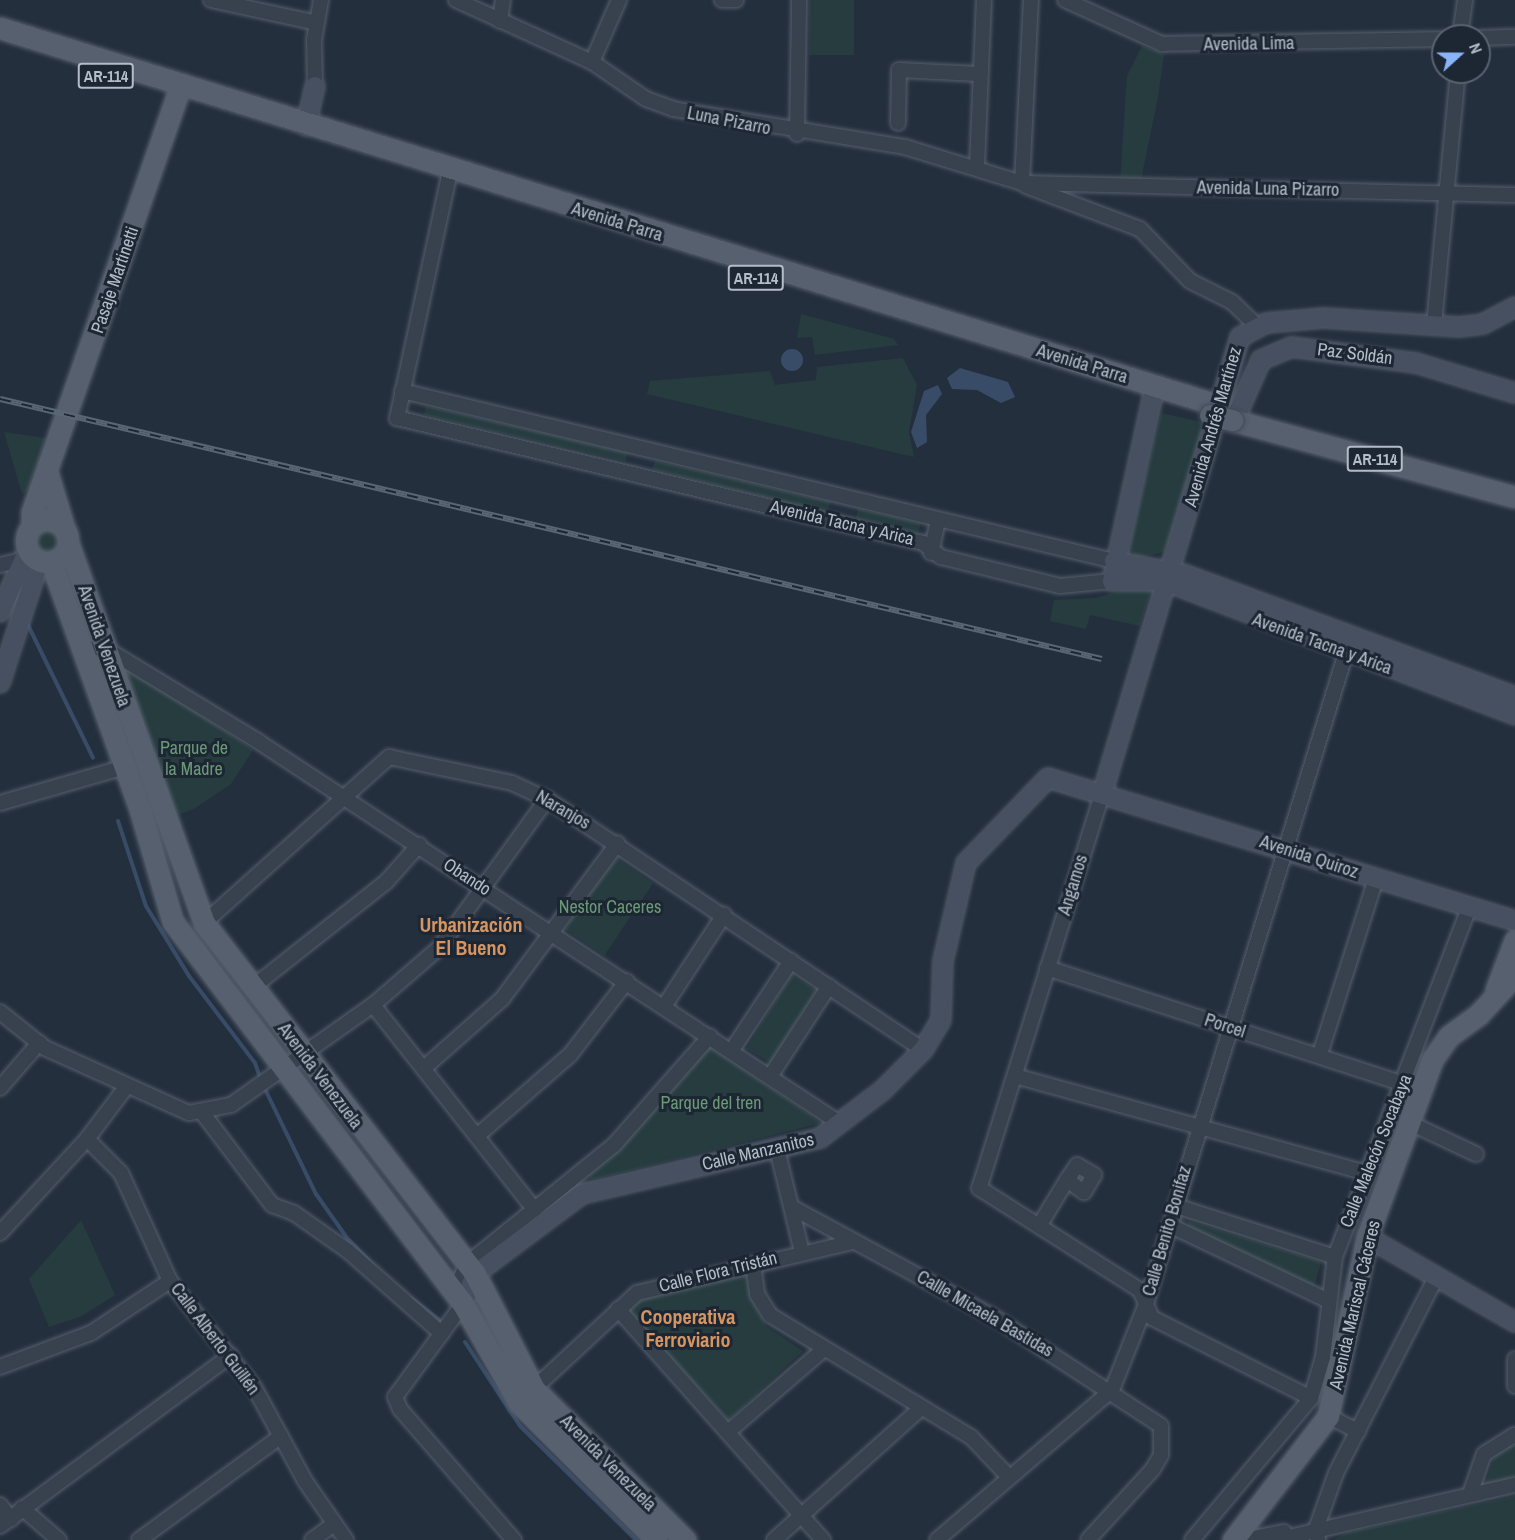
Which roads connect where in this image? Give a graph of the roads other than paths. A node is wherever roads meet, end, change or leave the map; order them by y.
1 (211, 0) edge
2 (321, 0) edge
3 (456, 0) edge
4 (503, 0) edge
5 (619, 0) edge
6 (722, 0) edge
7 (736, 0) edge
8 (799, 0) edge
9 (984, 0) edge
10 (1031, 0) edge
11 (1065, 0) edge
12 (1465, 0) edge
13 (500, 21) junction
14 (317, 23) junction
15 (1462, 24) edge
16 (0, 28) edge
17 (1515, 37) edge
18 (1491, 38) edge
19 (1431, 39) edge
20 (0, 42) edge
21 (592, 62) junction
22 (978, 74) junction
23 (1457, 84) edge
24 (315, 86) joint
25 (179, 93) junction
26 (898, 123) dead end
27 (305, 132) junction
28 (796, 134) junction
29 (977, 166) junction
30 (448, 177) junction
31 (1022, 183) junction
32 (1449, 194) junction
33 (1515, 195) edge
34 (1515, 307) edge
35 (1434, 325) junction
36 (1257, 326) junction
37 (402, 390) junction
38 (1154, 392) junction
39 (1515, 393) edge
40 (1235, 415) junction
41 (642, 449) junction
42 (47, 472) junction
43 (637, 473) junction
44 (1515, 484) edge
45 (1515, 497) edge
46 (846, 498) junction
47 (938, 521) junction
48 (841, 524) junction
49 (66, 535) junction
50 (28, 553) edge
51 (931, 553) junction
52 (1114, 561) junction
53 (1166, 576) junction
54 (1112, 581) junction
55 (0, 611) edge
56 (1348, 645) junction
57 (94, 649) junction
58 (0, 682) edge
59 (1515, 697) edge
60 (1515, 715) edge
61 (125, 767) junction
62 (1103, 791) junction
63 (346, 797) junction
64 (548, 800) junction
65 (0, 803) edge
66 (618, 843) junction
67 (418, 845) junction
68 (1284, 849) junction
69 (1376, 878) junction
70 (485, 888) junction
71 (1470, 906) junction
72 (724, 915) junction
73 (1515, 921) edge
74 (204, 923) junction
75 (554, 933) junction
76 (1515, 942) edge
77 (791, 961) junction
78 (1047, 968) junction
79 (1510, 970) edge
80 (627, 981) junction
81 (829, 986) junction
82 (253, 987) junction
83 (374, 1005) junction
84 (665, 1005) junction
85 (0, 1012) edge
86 (1231, 1028) junction
87 (710, 1036) junction
88 (39, 1043) junction
89 (732, 1050) junction
90 (922, 1050) junction
91 (1320, 1054) junction
92 (304, 1056) junction
93 (424, 1068) junction
94 (276, 1069) junction
95 (771, 1076) junction
96 (1015, 1076) junction
97 (1403, 1084) junction
98 (127, 1086) junction
99 (0, 1088) edge
100 (201, 1111) junction
101 (1410, 1123) junction
102 (841, 1124) junction
103 (1197, 1126) junction
104 (477, 1136) junction
105 (87, 1139) junction
106 (777, 1149) junction
107 (1476, 1154) dead end
108 (1364, 1172) junction
109 (1067, 1180) dead end
110 (1176, 1206) junction
111 (793, 1208) junction
112 (535, 1210) junction
113 (1040, 1226) junction
114 (1171, 1226) junction
115 (0, 1233) edge
116 (1367, 1237) junction
117 (852, 1242) junction
118 (802, 1252) junction
119 (1335, 1257) junction
120 (753, 1264) junction
121 (471, 1269) junction
122 (1436, 1278) junction
123 (170, 1281) junction
124 (1329, 1301) junction
125 (457, 1304) junction
126 (1146, 1305) junction
127 (618, 1309) junction
128 (1515, 1322) edge
129 (443, 1333) junction
130 (822, 1350) junction
131 (231, 1355) junction
132 (1515, 1359) edge
133 (0, 1367) edge
134 (1515, 1386) edge
135 (1112, 1390) junction
136 (526, 1396) junction
137 (1311, 1398) junction
138 (921, 1408) junction
139 (1328, 1416) junction
140 (1358, 1431) junction
141 (728, 1432) junction
142 (1515, 1435) edge
143 (281, 1436) junction
144 (1008, 1476) junction
145 (1515, 1485) edge
146 (1470, 1494) junction
147 (0, 1505) edge
148 (22, 1509) junction
149 (801, 1515) junction
150 (5, 1522) edge
151 (334, 1524) junction
152 (1317, 1534) edge
153 (59, 1540) edge
154 (139, 1540) edge
155 (312, 1540) edge
156 (346, 1540) edge
157 (514, 1540) edge
158 (656, 1540) edge
159 (685, 1540) edge
160 (774, 1540) edge
161 (823, 1540) edge
162 (937, 1540) edge
163 (1088, 1540) edge
164 (1192, 1540) edge
165 (1233, 1540) edge
166 (1243, 1540) edge
167 (1276, 1540) edge

1 - 14 street
2 - 14 street
3 - 13 street, Luna Pizarro
4 - 13 street
5 - 21 street
6 - 7 street
8 - 28 street
9 - 22 street
10 - 31 street
11 - 19 street, Avenida Lima
12 - 15 street
13 - 21 street, Luna Pizarro
14 - 24 street
16 - 25 main road, Avenida Parra / AR-114
17 - 18 street
20 - 25 main road, Avenida Parra / AR-114
21 - 28 street, Luna Pizarro
22 - 26 street
22 - 29 street
23 - 32 street
24 - 27 street
25 - 27 main road, Avenida Parra / AR-114
25 - 42 main road, Pasaje Martinetti
27 - 30 main road, Avenida Parra / AR-114
28 - 29 street, Luna Pizarro
29 - 31 street, Luna Pizarro
30 - 37 street
30 - 38 main road, Avenida Parra / AR-114
31 - 32 street, Avenida Luna Pizarro
31 - 36 street
32 - 33 street, Avenida Luna Pizarro
32 - 35 street
34 - 35 street, Avenida Andrés Martínez
35 - 36 street, Avenida Andrés Martínez
36 - 53 street, Avenida Andrés Martínez
37 - 41 street, Avenida Tacna y Arica
37 - 43 street, Avenida Tacna y Arica
38 - 40 main road, Avenida Parra / AR-114, bridge
38 - 52 street
39 - 40 street, Paz Soldán
40 - 44 main road, AR-114
40 - 45 main road, AR-114
41 - 43 street
41 - 46 street, Avenida Tacna y Arica
42 - 49 main road
42 - 50 main road, Pasaje Martinetti
43 - 48 street, Avenida Tacna y Arica
46 - 47 street, Avenida Tacna y Arica
46 - 48 street
47 - 51 street
47 - 52 street, Avenida Tacna y Arica
48 - 51 street, Avenida Tacna y Arica
49 - 50 main road
49 - 50 main road
49 - 57 main road, Avenida Venezuela
50 - 55 street
50 - 57 main road, Avenida Venezuela
50 - 58 street
51 - 54 street, Avenida Tacna y Arica
52 - 53 street, Avenida Tacna y Arica
52 - 54 street
53 - 54 street, Avenida Tacna y Arica
53 - 56 street, Avenida Tacna y Arica
53 - 62 street, Angamos
56 - 59 street, Avenida Tacna y Arica
56 - 60 street, Avenida Tacna y Arica
56 - 68 street, Calle Benito Bonifaz
57 - 61 main road, Avenida Venezuela
57 - 63 street, Obando
57 - 74 main road, Avenida Venezuela
61 - 65 street
61 - 94 main road, Avenida Venezuela
62 - 68 street, Avenida Quiroz
62 - 78 street, Angamos
62 - 90 street, Calle Manzanitos
63 - 64 street, Naranjos
63 - 67 street, Obando
63 - 74 street, Naranjos
64 - 66 street, Naranjos
64 - 70 street
66 - 72 street, Naranjos
66 - 75 street
67 - 70 street, Obando
67 - 82 street
68 - 69 street, Avenida Quiroz
68 - 86 street, Calle Benito Bonifaz
69 - 71 street, Avenida Quiroz
69 - 91 street
70 - 75 street, Obando
70 - 83 street
71 - 73 street, Avenida Quiroz
71 - 97 street, Calle Malecón Socabaya
72 - 77 street, Naranjos
72 - 84 street
74 - 82 main road, Avenida Venezuela
75 - 80 street, Obando
75 - 93 street
76 - 79 main road, Avenida Mariscal Cáceres
77 - 81 street, Naranjos
77 - 89 street
78 - 86 street, Porcel
78 - 96 street, Angamos
79 - 101 main road, Avenida Mariscal Cáceres
80 - 84 street, Obando
80 - 104 street
81 - 90 street, Naranjos
81 - 95 street
82 - 92 main road, Avenida Venezuela
83 - 92 street
83 - 93 street
84 - 87 street, Obando
85 - 88 street
86 - 91 street, Porcel
86 - 103 street, Calle Benito Bonifaz
87 - 89 street, Obando
87 - 112 street
88 - 98 street
88 - 99 street
89 - 95 street, Obando
90 - 102 street, Calle Manzanitos
91 - 97 street, Porcel
92 - 94 street
92 - 121 main road, Avenida Venezuela
93 - 104 street
94 - 100 street
94 - 125 main road, Avenida Venezuela
95 - 102 street, Obando
96 - 103 street
96 - 113 street, Angamos
97 - 108 street, Calle Malecón Socabaya
98 - 100 street
98 - 105 street
100 - 129 street
101 - 107 street
101 - 116 main road, Avenida Mariscal Cáceres
102 - 106 street, Calle Manzanitos
103 - 108 street
103 - 110 street, Calle Benito Bonifaz
104 - 112 street
105 - 115 street
105 - 123 street, Calle Alberto Guillén
106 - 111 street
106 - 121 street, Calle Manzanitos
108 - 119 street, Calle Malecón Socabaya
109 - 113 street
110 - 114 street, Calle Benito Bonifaz
110 - 119 street
111 - 117 street, Callle Micaela Bastidas
111 - 118 street
112 - 121 street
113 - 126 street
114 - 124 street
114 - 126 street, Calle Benito Bonifaz
116 - 122 street
116 - 139 main road, Avenida Mariscal Cáceres
117 - 118 street, Calle Flora Tristán
117 - 135 street, Callle Micaela Bastidas
118 - 120 street, Calle Flora Tristán
119 - 124 street, Calle Malecón Socabaya
120 - 127 street, Calle Flora Tristán
120 - 130 street
121 - 125 street, Calle Manzanitos
121 - 136 main road, Avenida Venezuela
122 - 128 street
122 - 140 street
123 - 131 street, Calle Alberto Guillén
123 - 133 street
124 - 137 street, Calle Malecón Socabaya
125 - 129 street, Calle Manzanitos
125 - 136 main road, Avenida Venezuela
126 - 135 street, Calle Benito Bonifaz
126 - 137 street
127 - 136 street, Calle Flora Tristán
127 - 141 street
129 - 157 street, Calle Manzanitos
130 - 138 street
130 - 141 street
131 - 143 street, Calle Alberto Guillén
131 - 148 street
132 - 134 street
135 - 144 street, Calle Benito Bonifaz
135 - 163 street, Callle Micaela Bastidas
136 - 158 main road, Avenida Venezuela
136 - 159 main road, Avenida Venezuela
137 - 164 street, Calle Malecón Socabaya
138 - 144 street
138 - 149 street
139 - 140 street
139 - 165 main road, Avenida Mariscal Cáceres
140 - 152 street
141 - 149 street
142 - 146 street
143 - 151 street, Calle Alberto Guillén
143 - 154 street
144 - 162 street, Calle Benito Bonifaz
145 - 146 street
146 - 152 street
147 - 150 street
148 - 150 street
148 - 153 street
149 - 160 street
149 - 161 street
151 - 155 street
151 - 156 street, Calle Alberto Guillén
152 - 166 street
152 - 167 street

